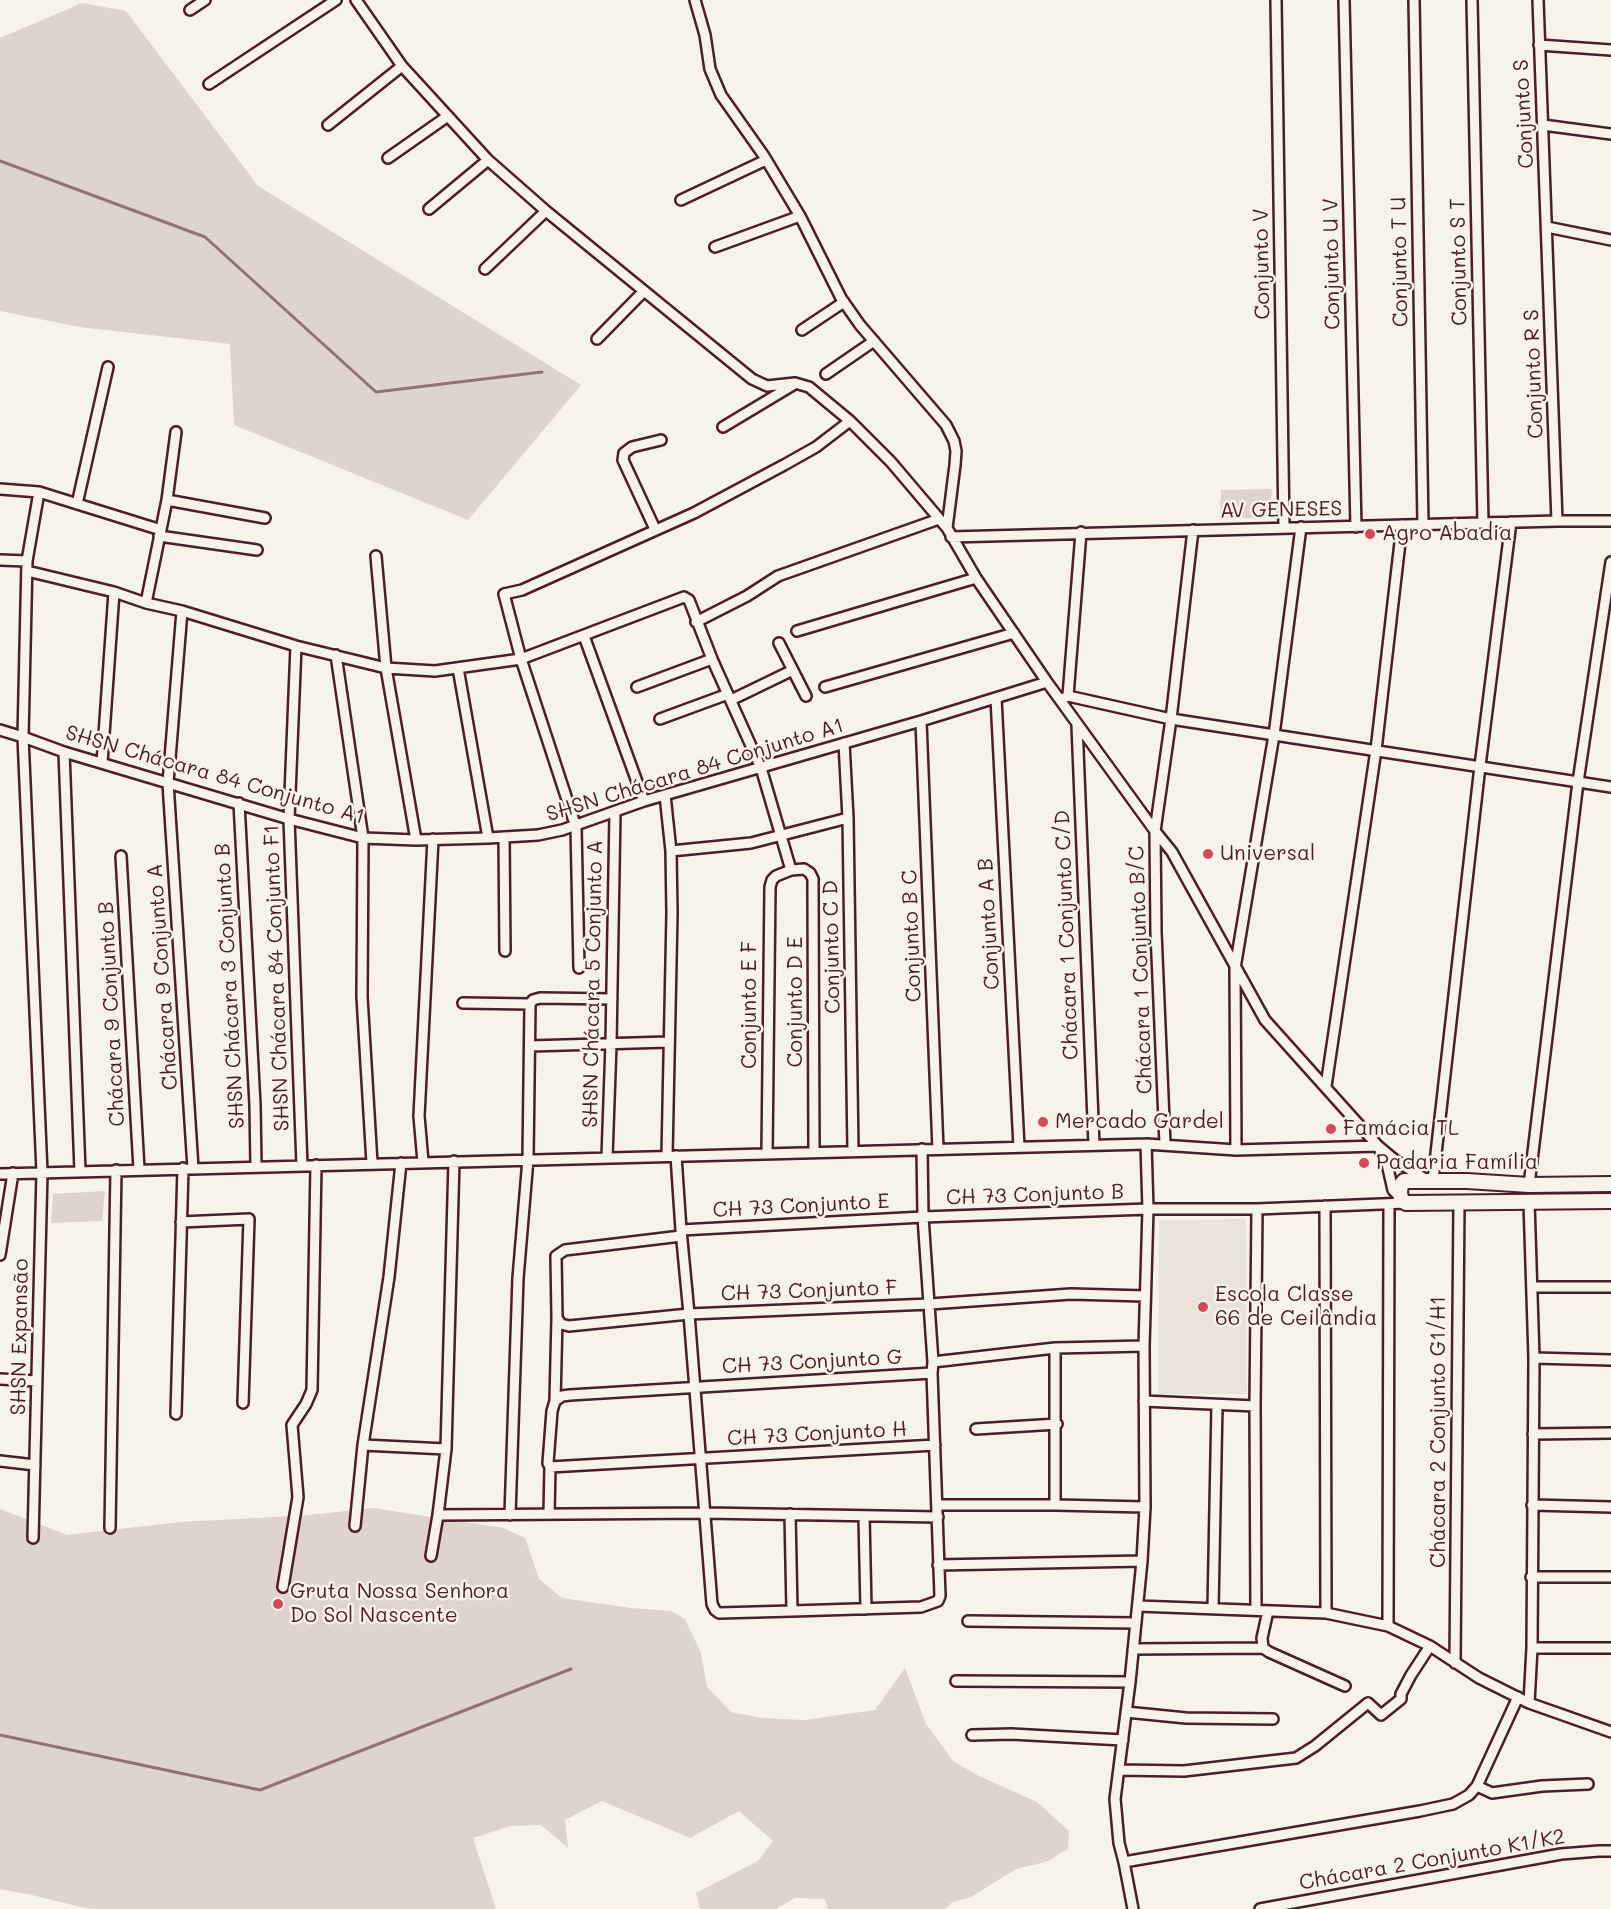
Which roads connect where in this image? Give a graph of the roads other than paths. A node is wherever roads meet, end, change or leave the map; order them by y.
1 (205, 0) edge
2 (336, 0) edge
3 (356, 0) edge
4 (695, 0) edge
5 (1276, 0) edge
6 (1344, 0) edge
7 (1414, 0) edge
8 (1472, 0) edge
9 (1538, 0) edge
10 (190, 10) dead end
11 (1539, 45) junction
12 (1611, 50) edge
13 (402, 66) junction
14 (210, 84) dead end
15 (448, 116) junction
16 (328, 125) dead end
17 (1543, 125) junction
18 (1611, 134) edge
19 (388, 159) dead end
20 (488, 160) junction
21 (766, 160) junction
22 (681, 200) dead end
23 (429, 208) dead end
24 (546, 211) junction
25 (800, 216) junction
26 (1547, 227) junction
27 (1611, 240) edge
28 (715, 247) dead end
29 (485, 269) dead end
30 (643, 292) junction
31 (844, 302) junction
32 (802, 330) dead end
33 (597, 339) dead end
34 (874, 341) junction
35 (108, 367) dead end
36 (826, 374) dead end
37 (795, 383) junction
38 (850, 421) junction
39 (723, 427) dead end
40 (176, 432) dead end
41 (661, 440) dead end
42 (0, 489) edge
43 (39, 492) junction
44 (167, 500) junction
45 (77, 504) junction
46 (265, 518) dead end
47 (939, 519) junction
48 (1557, 521) junction
49 (1611, 521) edge
50 (1511, 522) junction
51 (1483, 523) junction
52 (1423, 524) junction
53 (1402, 525) junction
54 (1284, 527) junction
55 (1301, 527) junction
56 (1356, 527) junction
57 (655, 529) junction
58 (1193, 530) junction
59 (949, 532) junction
60 (1081, 532) junction
61 (160, 533) junction
62 (257, 549) dead end
63 (376, 556) dead end
64 (0, 560) edge
65 (1611, 562) edge
66 (27, 566) junction
67 (976, 578) junction
68 (114, 592) junction
69 (146, 603) junction
70 (182, 610) junction
71 (696, 622) junction
72 (797, 631) dead end
73 (1014, 633) junction
74 (584, 636) junction
75 (779, 644) dead end
76 (296, 646) junction
77 (336, 656) junction
78 (521, 659) junction
79 (712, 659) junction
80 (386, 668) junction
81 (458, 668) junction
82 (793, 670) junction
83 (1047, 682) junction
84 (637, 687) dead end
85 (825, 687) dead end
86 (806, 696) dead end
87 (730, 697) junction
88 (996, 698) junction
89 (1065, 698) junction
90 (660, 719) dead end
91 (1171, 719) junction
92 (921, 721) junction
93 (1077, 723) junction
94 (0, 730) edge
95 (1274, 735) junction
96 (23, 737) junction
97 (844, 743) junction
98 (1377, 750) junction
99 (64, 752) junction
100 (102, 763) junction
101 (1480, 766) junction
102 (761, 768) junction
103 (1578, 782) junction
104 (168, 783) junction
105 (1611, 787) edge
106 (665, 795) junction
107 (644, 801) junction
108 (239, 803) junction
109 (615, 812) junction
110 (848, 818) junction
111 (289, 819) junction
112 (576, 826) junction
113 (1155, 831) junction
114 (781, 834) junction
115 (504, 837) junction
116 (363, 838) junction
117 (488, 838) junction
118 (433, 839) junction
119 (416, 840) junction
120 (671, 851) junction
121 (121, 856) dead end
122 (791, 870) junction
123 (505, 951) dead end
124 (579, 968) dead end
125 (1235, 968) junction
126 (612, 999) junction
127 (463, 1003) dead end
128 (530, 1004) junction
129 (669, 1042) junction
130 (611, 1044) junction
131 (530, 1046) junction
132 (1326, 1086) junction
133 (1146, 1143) junction
134 (1164, 1144) junction
135 (1094, 1145) junction
136 (1378, 1146) junction
137 (1019, 1147) junction
138 (922, 1149) junction
139 (938, 1149) junction
140 (1236, 1150) junction
141 (853, 1151) junction
142 (814, 1152) junction
143 (767, 1153) junction
144 (672, 1156) junction
145 (607, 1157) junction
146 (528, 1159) junction
147 (454, 1161) junction
148 (423, 1162) junction
149 (372, 1163) junction
150 (401, 1163) junction
151 (302, 1165) junction
152 (316, 1165) junction
153 (256, 1166) junction
154 (188, 1168) junction
155 (139, 1169) junction
156 (116, 1170) junction
157 (80, 1171) junction
158 (42, 1172) junction
159 (13, 1173) junction
160 (0, 1174) edge
161 (1431, 1180) junction
162 (1611, 1184) edge
163 (1529, 1185) junction
164 (1611, 1201) edge
165 (1398, 1202) junction
166 (1459, 1202) junction
167 (1529, 1202) junction
168 (1325, 1206) junction
169 (1148, 1209) junction
170 (1257, 1209) junction
171 (923, 1217) junction
172 (181, 1222) junction
173 (681, 1233) junction
174 (0, 1255) edge
175 (1532, 1287) junction
176 (1611, 1287) edge
177 (1145, 1296) junction
178 (930, 1304) junction
179 (689, 1314) junction
180 (557, 1318) junction
181 (1144, 1346) junction
182 (1055, 1348) junction
183 (1534, 1358) junction
184 (1611, 1360) edge
185 (933, 1362) junction
186 (932, 1373) junction
187 (0, 1379) edge
188 (37, 1382) junction
189 (695, 1386) junction
190 (555, 1401) junction
191 (1144, 1401) junction
192 (243, 1403) dead end
193 (1217, 1404) junction
194 (1255, 1406) junction
195 (176, 1414) dead end
196 (1057, 1424) junction
197 (976, 1429) dead end
198 (1611, 1433) edge
199 (1533, 1434) junction
200 (363, 1445) junction
201 (935, 1446) junction
202 (446, 1449) junction
203 (700, 1458) junction
204 (0, 1461) edge
205 (35, 1465) junction
206 (550, 1467) junction
207 (938, 1505) junction
208 (1055, 1505) junction
209 (1532, 1506) junction
210 (1145, 1507) junction
211 (1611, 1507) edge
212 (705, 1513) junction
213 (549, 1514) junction
214 (790, 1514) junction
215 (438, 1515) junction
216 (510, 1515) junction
217 (864, 1516) junction
218 (938, 1518) junction
219 (355, 1526) dead end
220 (110, 1528) dead end
221 (33, 1538) dead end
222 (431, 1556) dead end
223 (1142, 1561) junction
224 (938, 1565) junction
225 (1611, 1577) edge
226 (1531, 1578) junction
227 (283, 1587) dead end
228 (1138, 1606) junction
229 (1214, 1608) junction
230 (866, 1609) junction
231 (1256, 1610) junction
232 (792, 1611) junction
233 (1268, 1611) junction
234 (1326, 1613) junction
235 (968, 1621) dead end
236 (1136, 1623) junction
237 (1388, 1626) junction
238 (1430, 1646) junction
239 (1263, 1648) junction
240 (1532, 1648) junction
241 (1611, 1648) edge
242 (1133, 1649) junction
243 (1455, 1663) junction
244 (957, 1681) dead end
245 (1130, 1682) junction
246 (1345, 1686) dead end
247 (1518, 1697) junction
248 (1529, 1703) junction
249 (1126, 1712) junction
250 (1273, 1719) dead end
251 (1611, 1732) edge
252 (972, 1735) dead end
253 (1123, 1740) junction
254 (1119, 1770) junction
255 (1588, 1784) dead end
256 (1477, 1786) junction
257 (1611, 1851) edge
258 (1124, 1862) junction
259 (1133, 1909) edge
260 (1260, 1909) edge

1 - 10 street
2 - 14 street
3 - 13 street
4 - 21 street
5 - 54 street, Conjunto V
6 - 56 street, Conjunto U V
7 - 52 street, Conjunto T U
8 - 51 street, Conjunto S T
9 - 11 street, Conjunto S
11 - 12 street
11 - 17 street, Conjunto S
13 - 15 street
13 - 16 street
15 - 19 street
15 - 20 street
17 - 18 street
17 - 26 street, Conjunto S
20 - 23 street
20 - 24 street
21 - 22 street
21 - 25 street
24 - 29 street
24 - 30 street
25 - 28 street
25 - 31 street
26 - 27 street
26 - 48 street, Conjunto R S
30 - 33 street
30 - 37 street
31 - 32 street
31 - 34 street
34 - 36 street
34 - 59 street
35 - 45 street
37 - 38 street
37 - 39 street
38 - 47 street
38 - 57 street
40 - 44 street
41 - 57 street
42 - 43 street
43 - 45 street
43 - 66 street, SHSN Expansão
44 - 46 street
44 - 61 street
45 - 61 street
47 - 59 street
47 - 71 street
48 - 49 street, AV GENESES
48 - 50 street, AV GENESES
50 - 51 street, AV GENESES
50 - 101 street
51 - 52 street, AV GENESES
52 - 53 street, AV GENESES
53 - 56 street, AV GENESES
53 - 98 street
54 - 55 street, AV GENESES
54 - 58 street, AV GENESES
55 - 56 street, AV GENESES
55 - 95 street
57 - 78 street
58 - 60 street, AV GENESES
58 - 91 street, Chácara 1 Conjunto B/C
59 - 60 street, AV GENESES
59 - 67 street
60 - 89 street
61 - 62 street
61 - 69 street
63 - 80 street
64 - 66 street
65 - 103 street
66 - 68 street
66 - 96 street, SHSN Expansão
67 - 72 street
67 - 73 street
68 - 69 street
68 - 100 street
69 - 70 street
70 - 76 street
70 - 104 street, Chácara 9 Conjunto A
71 - 74 street
71 - 79 street
73 - 83 street
73 - 85 street
74 - 78 street
74 - 107 street
75 - 82 street
76 - 77 street
76 - 111 street, SHSN Chácara 84 Conjunto F1
77 - 80 street
77 - 116 street
78 - 81 street
78 - 112 street
79 - 84 street
79 - 87 street
80 - 81 street
80 - 119 street
81 - 117 street
82 - 86 street
82 - 87 street
83 - 88 street, SHSN Chácara 84 Conjunto A1
83 - 89 street
87 - 90 street
87 - 102 street
88 - 92 street, SHSN Chácara 84 Conjunto A1
88 - 137 street, Conjunto A B
89 - 91 street
89 - 93 street
91 - 95 street
91 - 113 street, Chácara 1 Conjunto B/C
92 - 97 street, SHSN Chácara 84 Conjunto A1
92 - 139 street, Conjunto B C
93 - 113 street
93 - 135 street, Chácara 1 Conjunto C/D
94 - 96 street, SHSN Chácara 84 Conjunto A1
95 - 98 street
95 - 125 street
96 - 99 street, SHSN Chácara 84 Conjunto A1
96 - 158 street, SHSN Expansão
97 - 102 street, SHSN Chácara 84 Conjunto A1
97 - 110 street, Conjunto C D
98 - 101 street
98 - 132 street
99 - 100 street, SHSN Chácara 84 Conjunto A1
99 - 157 street
100 - 104 street, SHSN Chácara 84 Conjunto A1
101 - 103 street
101 - 161 street
102 - 106 street, SHSN Chácara 84 Conjunto A1
102 - 114 street
103 - 105 street
103 - 163 street
104 - 108 street, SHSN Chácara 84 Conjunto A1
104 - 154 street, Chácara 9 Conjunto A
106 - 107 street, SHSN Chácara 84 Conjunto A1
106 - 120 street
107 - 109 street, SHSN Chácara 84 Conjunto A1
108 - 111 street, SHSN Chácara 84 Conjunto A1
108 - 153 street, SHSN Chácara 3 Conjunto B
109 - 112 street, SHSN Chácara 84 Conjunto A1
109 - 126 street, SHSN Chácara 5 Conjunto A
110 - 114 street
110 - 141 street, Conjunto C D
111 - 116 street, SHSN Chácara 84 Conjunto A1
111 - 151 street, SHSN Chácara 84 Conjunto F1
112 - 115 street, SHSN Chácara 84 Conjunto A1
112 - 124 street
113 - 125 street
113 - 134 street, Chácara 1 Conjunto B/C
114 - 120 street
114 - 122 street
115 - 117 street, SHSN Chácara 84 Conjunto A1
115 - 123 street
116 - 119 street, SHSN Chácara 84 Conjunto A1
116 - 149 street
117 - 118 street, SHSN Chácara 84 Conjunto A1
118 - 119 street, SHSN Chácara 84 Conjunto A1
118 - 148 street
120 - 129 street
121 - 155 street, Chácara 9 Conjunto B
122 - 142 street, Conjunto D E
122 - 143 street, Conjunto E F
125 - 132 street
125 - 140 street
126 - 128 street
126 - 130 street, SHSN Chácara 5 Conjunto A
127 - 128 street
128 - 131 street
129 - 130 street
129 - 144 street
130 - 131 street
130 - 145 street, SHSN Chácara 5 Conjunto A
131 - 146 street
132 - 136 street
133 - 134 street
133 - 135 street
133 - 169 street
134 - 140 street
135 - 137 street
136 - 140 street
136 - 161 street
136 - 165 street
137 - 139 street
138 - 139 street
138 - 141 street
138 - 171 street
141 - 142 street
142 - 143 street
143 - 144 street
144 - 145 street
144 - 173 street
145 - 146 street
146 - 147 street
146 - 216 street
147 - 148 street
147 - 202 street
148 - 150 street
149 - 150 street
149 - 152 street
150 - 200 street
151 - 152 street
151 - 153 street
152 - 227 street
153 - 154 street
154 - 155 street
154 - 172 street, Chácara 9 Conjunto A
155 - 156 street
156 - 157 street
156 - 220 street
157 - 158 street
158 - 159 street
158 - 188 street, SHSN Expansão
159 - 160 street
159 - 174 street
161 - 163 street
161 - 165 street
162 - 163 street
164 - 167 street
165 - 166 street
165 - 168 street, CH 73 Conjunto B
165 - 237 street
166 - 167 street
166 - 243 street, Chácara 2 Conjunto G1/H1
167 - 175 street
168 - 170 street, CH 73 Conjunto B
168 - 234 street
169 - 170 street, CH 73 Conjunto B
169 - 171 street, CH 73 Conjunto B
169 - 177 street
170 - 194 street
171 - 173 street, CH 73 Conjunto E
171 - 178 street
172 - 192 street
172 - 195 street, Chácara 9 Conjunto A
173 - 179 street
173 - 180 street, CH 73 Conjunto E
175 - 176 street
175 - 183 street
177 - 178 street, CH 73 Conjunto F
177 - 181 street
178 - 179 street, CH 73 Conjunto F
178 - 185 street
179 - 180 street, CH 73 Conjunto F
179 - 189 street
180 - 190 street
181 - 182 street
181 - 191 street
182 - 185 street
182 - 196 street
183 - 184 street
183 - 199 street
185 - 186 street
186 - 189 street, CH 73 Conjunto G
186 - 201 street
187 - 188 street
188 - 205 street, SHSN Expansão
189 - 190 street, CH 73 Conjunto G
189 - 203 street
190 - 206 street
191 - 193 street
191 - 210 street
193 - 194 street
193 - 229 street
194 - 231 street
196 - 197 street
196 - 208 street
198 - 199 street
199 - 209 street
200 - 202 street
200 - 219 street
201 - 203 street, CH 73 Conjunto H
201 - 207 street
202 - 215 street
203 - 206 street, CH 73 Conjunto H
203 - 212 street
204 - 205 street
205 - 221 street, SHSN Expansão
206 - 213 street
207 - 208 street
207 - 218 street
208 - 210 street
209 - 211 street
209 - 226 street
210 - 223 street
212 - 213 street
212 - 214 street
212 - 232 street
213 - 216 street
214 - 217 street
214 - 232 street
215 - 216 street
215 - 222 street
217 - 218 street
217 - 230 street
218 - 224 street
223 - 224 street
223 - 228 street
224 - 230 street
225 - 226 street
226 - 240 street
228 - 229 street
228 - 236 street
229 - 231 street
230 - 232 street
231 - 233 street
233 - 234 street
233 - 239 street
234 - 237 street
235 - 236 street
236 - 242 street
237 - 238 street
238 - 243 street
238 - 254 street
239 - 242 street
239 - 246 street
240 - 241 street
240 - 248 street
242 - 245 street
243 - 247 street
244 - 245 street
245 - 249 street
247 - 248 street
247 - 256 street
248 - 251 street
249 - 250 street
249 - 253 street
252 - 253 street
253 - 254 street
254 - 258 street
255 - 256 street
256 - 258 street
257 - 260 street, Chácara 2 Conjunto K1/K2
258 - 259 street

